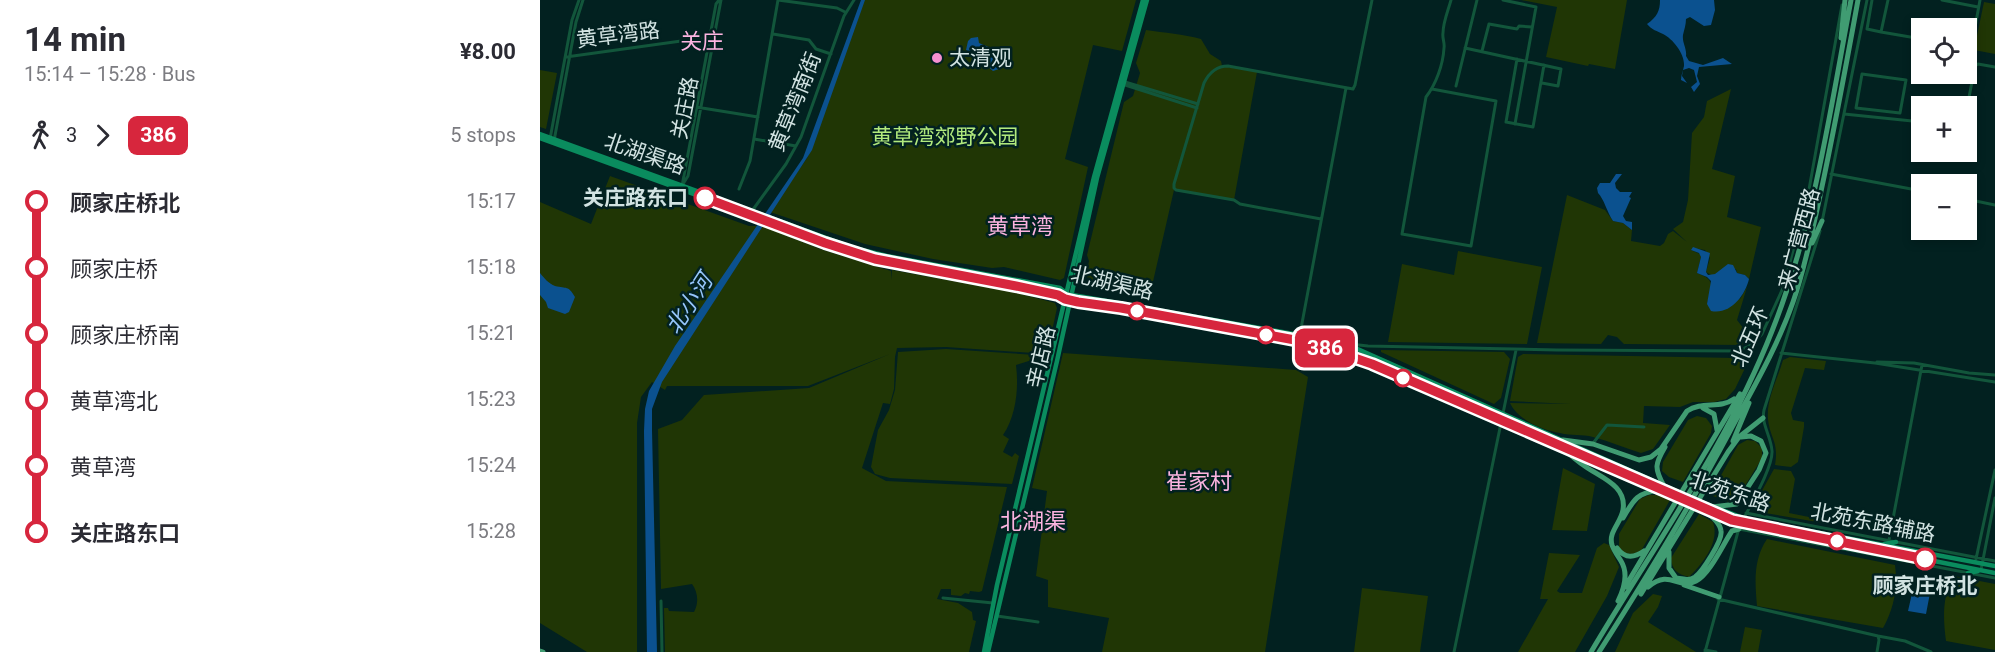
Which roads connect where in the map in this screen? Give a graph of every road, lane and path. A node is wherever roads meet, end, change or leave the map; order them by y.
1 (581, 0) edge
2 (720, 0) edge
3 (778, 0) edge
4 (854, 0) edge
5 (1145, 0) edge
6 (1372, 0) edge
7 (1451, 0) edge
8 (1477, 0) edge
9 (1503, 0) edge
10 (1844, 0) edge
11 (1851, 0) edge
12 (1858, 0) edge
13 (1868, 0) edge
14 (1872, 0) edge
15 (1888, 0) edge
16 (1942, 0) edge
17 (1980, 0) edge
18 (1869, 7) junction
19 (1979, 7) junction
20 (845, 12) junction
21 (1977, 18) edge
22 (1532, 27) junction
23 (1881, 32) junction
24 (773, 34) junction
25 (710, 37) junction
26 (1911, 37) edge
27 (1465, 48) junction
28 (1482, 51) junction
29 (831, 54) junction
30 (567, 57) junction
31 (1517, 59) junction
32 (1527, 61) junction
33 (1544, 65) junction
34 (1838, 67) junction
35 (1995, 67) edge
36 (1122, 83) junction
37 (1542, 83) junction
38 (1456, 86) dead end
39 (1346, 88) junction
40 (1850, 88) junction
41 (1432, 89) junction
42 (1859, 90) junction
43 (1969, 96) edge
44 (1197, 106) junction
45 (698, 107) junction
46 (1844, 114) junction
47 (758, 117) junction
48 (1911, 121) edge
49 (1515, 124) junction
50 (540, 136) edge
51 (754, 139) junction
52 (552, 140) junction
53 (796, 146) junction
54 (1831, 174) junction
55 (682, 188) junction
56 (739, 189) dead end
57 (1911, 189) edge
58 (1977, 201) edge
59 (1995, 205) edge
60 (752, 211) junction
61 (757, 215) junction
62 (1321, 219) junction
63 (1822, 221) junction
64 (1807, 255) junction
65 (1068, 297) junction
66 (1300, 334) junction
67 (1344, 343) junction
68 (1516, 350) junction
69 (1781, 353) junction
70 (1875, 363) junction
71 (1922, 365) junction
72 (1922, 370) junction
73 (1762, 374) junction
74 (1995, 375) edge
75 (1995, 382) edge
76 (1747, 386) junction
77 (1738, 396) junction
78 (1503, 417) junction
79 (1763, 418) junction
80 (1644, 427) dead end
81 (1717, 431) junction
82 (1739, 437) junction
83 (1594, 442) dead end
84 (1562, 443) junction
85 (1728, 452) junction
86 (1995, 470) edge
87 (1662, 488) junction
88 (1995, 498) edge
89 (1699, 506) junction
90 (1712, 507) junction
91 (1746, 513) junction
92 (1739, 529) junction
93 (1795, 531) junction
94 (1889, 540) junction
95 (1896, 542) junction
96 (1882, 545) junction
97 (1670, 549) junction
98 (1646, 550) junction
99 (1884, 551) junction
100 (1900, 559) junction
101 (1976, 560) junction
102 (1982, 561) junction
103 (1005, 564) junction
104 (1995, 564) edge
105 (1974, 569) junction
106 (1982, 570) junction
107 (1968, 573) junction
108 (1995, 573) edge
109 (1995, 578) edge
110 (1683, 584) junction
111 (1625, 587) junction
112 (1640, 594) junction
113 (943, 598) dead end
114 (1718, 598) junction
115 (661, 601) dead end
116 (993, 603) junction
117 (995, 616) junction
118 (1038, 622) dead end
119 (1605, 628) junction
120 (1614, 628) junction
121 (1878, 636) junction
122 (1705, 651) edge
123 (662, 652) edge
124 (986, 652) edge
125 (1454, 652) edge
126 (1591, 652) edge
127 (1599, 652) edge
128 (1716, 652) edge
129 (1877, 652) edge
130 (1931, 652) edge

1 - 30 street
2 - 25 street, 关庄路
2 - 45 street, 关庄路
3 - 20 street
3 - 24 street
4 - 20 street, 黄草湾南街
5 - 36 main road, 辛店路
6 - 39 street
7 - 41 street
8 - 27 street
9 - 22 street
10 - 34 highway
10 - 68 street
11 - 34 highway, 北五环
12 - 64 highway, 北五环
13 - 18 street, 来广营西路
14 - 18 street
15 - 23 street
16 - 19 street
17 - 19 street
18 - 23 street
18 - 40 street, 来广营西路
19 - 21 street
20 - 29 street, 黄草湾南街
22 - 28 street
22 - 32 street
23 - 26 street
24 - 29 street
24 - 47 street
25 - 30 street, 黄草湾路
25 - 45 street, 关庄路
27 - 28 street
27 - 38 street
28 - 31 street
29 - 53 street, 黄草湾南街
30 - 52 street
31 - 32 street
31 - 49 street
32 - 33 street
32 - 49 street
33 - 37 street
33 - 37 street
34 - 76 highway, 北五环
35 - 43 street
36 - 44 street
36 - 65 main road, 辛店路
37 - 49 street
39 - 44 street
39 - 62 street
40 - 42 street
40 - 46 street, 来广营西路
41 - 41 street
42 - 42 street
44 - 62 street
45 - 47 street
45 - 55 street, 关庄路
46 - 48 street
46 - 54 street, 来广营西路
47 - 51 street
50 - 52 main road, 北湖渠路
51 - 53 street
51 - 56 street
52 - 55 main road, 北湖渠路
53 - 60 street, 黄草湾南街
54 - 57 street
54 - 63 street, 来广营西路
55 - 60 main road, 北湖渠路
55 - 61 main road, 北湖渠路
58 - 59 street
60 - 61 main road, 北湖渠路
61 - 65 main road, 北湖渠路
62 - 66 street
63 - 64 highway
63 - 69 street, 来广营西路
64 - 73 highway, 北五环
65 - 66 main road, 北湖渠路
65 - 78 main road, 北湖渠路
65 - 103 main road, 辛店路
66 - 67 main road, 北湖渠路
67 - 68 street
67 - 78 main road, 北湖渠路
68 - 78 street
69 - 70 street
69 - 79 street, 来广营西路
70 - 71 street
70 - 72 street
71 - 72 street
71 - 74 street
72 - 75 street
72 - 94 street
73 - 85 highway
73 - 120 highway, 北五环
76 - 77 highway
76 - 119 highway, 北五环
77 - 81 highway
77 - 84 highway
78 - 84 main road, 北苑东路
78 - 125 street
79 - 82 highway
79 - 91 street
80 - 83 street
81 - 87 highway
81 - 98 highway
82 - 85 highway
82 - 90 highway
84 - 87 main road, 北苑东路
84 - 111 highway
85 - 97 highway
86 - 101 street
87 - 89 main road, 北苑东路
87 - 90 main road, 北苑东路
87 - 98 highway
88 - 102 street
89 - 93 main road, 北苑东路
89 - 97 highway
90 - 93 main road, 北苑东路
91 - 92 street
91 - 94 street, 北苑东路辅路
92 - 100 street, 北苑东路辅路
92 - 110 highway
92 - 114 street
93 - 96 main road, 北苑东路
93 - 99 main road, 北苑东路
94 - 95 street, 北苑东路辅路
95 - 96 main road
95 - 101 street, 北苑东路辅路
96 - 101 main road, 北苑东路
97 - 112 highway
98 - 111 highway
99 - 100 main road
99 - 105 main road, 北苑东路
100 - 107 street, 北苑东路辅路
101 - 102 main road, 北苑东路
101 - 105 street
102 - 104 main road, 北苑东路
102 - 106 street
103 - 116 main road, 辛店路
103 - 117 main road, 辛店路
105 - 106 main road, 北苑东路
106 - 107 main road
106 - 108 main road, 北苑东路
107 - 109 street, 北苑东路辅路
110 - 112 highway
110 - 114 highway
111 - 119 highway
112 - 120 highway
113 - 116 street
114 - 121 street
114 - 122 street
115 - 123 street
116 - 124 main road, 辛店路
117 - 118 street
117 - 124 main road, 辛店路
119 - 126 highway, 北五环
120 - 127 highway, 北五环
121 - 129 street
121 - 130 street
122 - 128 street

